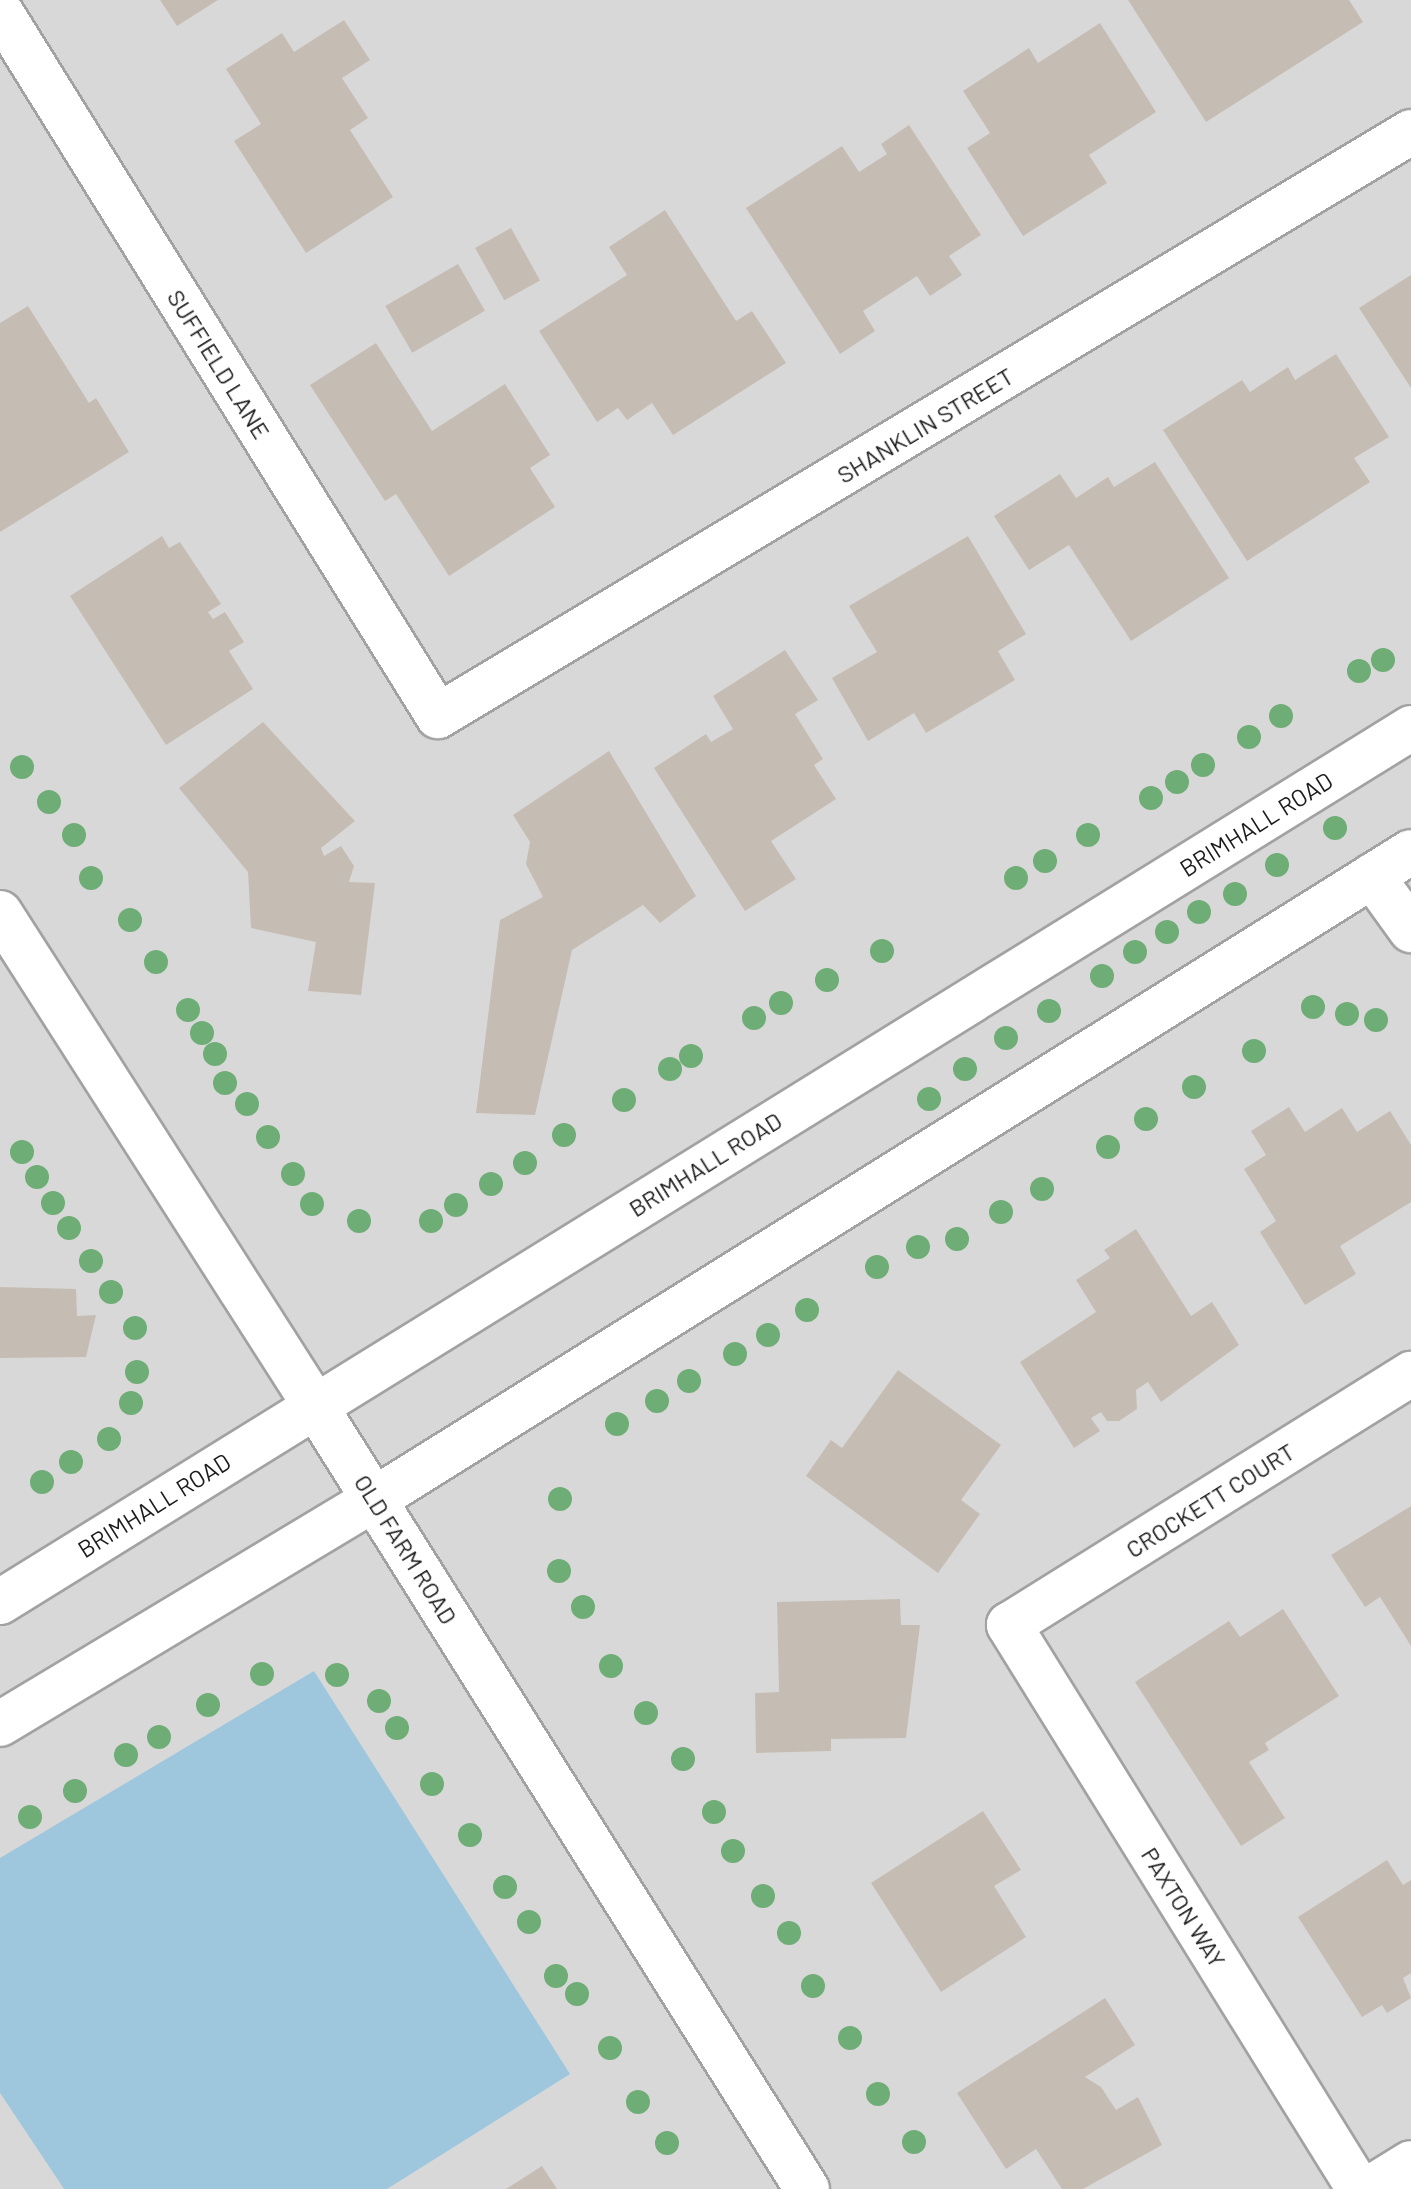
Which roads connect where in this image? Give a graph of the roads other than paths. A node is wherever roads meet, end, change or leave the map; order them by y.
1 (0, 11) edge
2 (1411, 132) edge
3 (438, 716) joint
4 (1411, 728) edge
5 (1411, 852) edge
6 (1372, 876) junction
7 (0, 913) edge
8 (1411, 930) edge
9 (1411, 1374) edge
10 (314, 1404) junction
11 (375, 1499) junction
12 (0, 1602) edge
13 (1009, 1625) joint
14 (0, 1724) edge
15 (1411, 2163) edge
16 (807, 2189) edge
17 (1359, 2189) edge
18 (1369, 2189) edge

1 - 3 street, SUFFIELD LANE
2 - 3 street, SHANKLIN STREET
4 - 10 street, BRIMHALL ROAD
5 - 6 street
6 - 8 street
6 - 11 street
7 - 10 street, OLD FARM ROAD
9 - 13 street, CROCKETT COURT
10 - 11 street, OLD FARM ROAD
10 - 12 street, BRIMHALL ROAD
11 - 14 street
11 - 16 street, OLD FARM ROAD
13 - 17 street, PAXTON WAY
15 - 18 street

